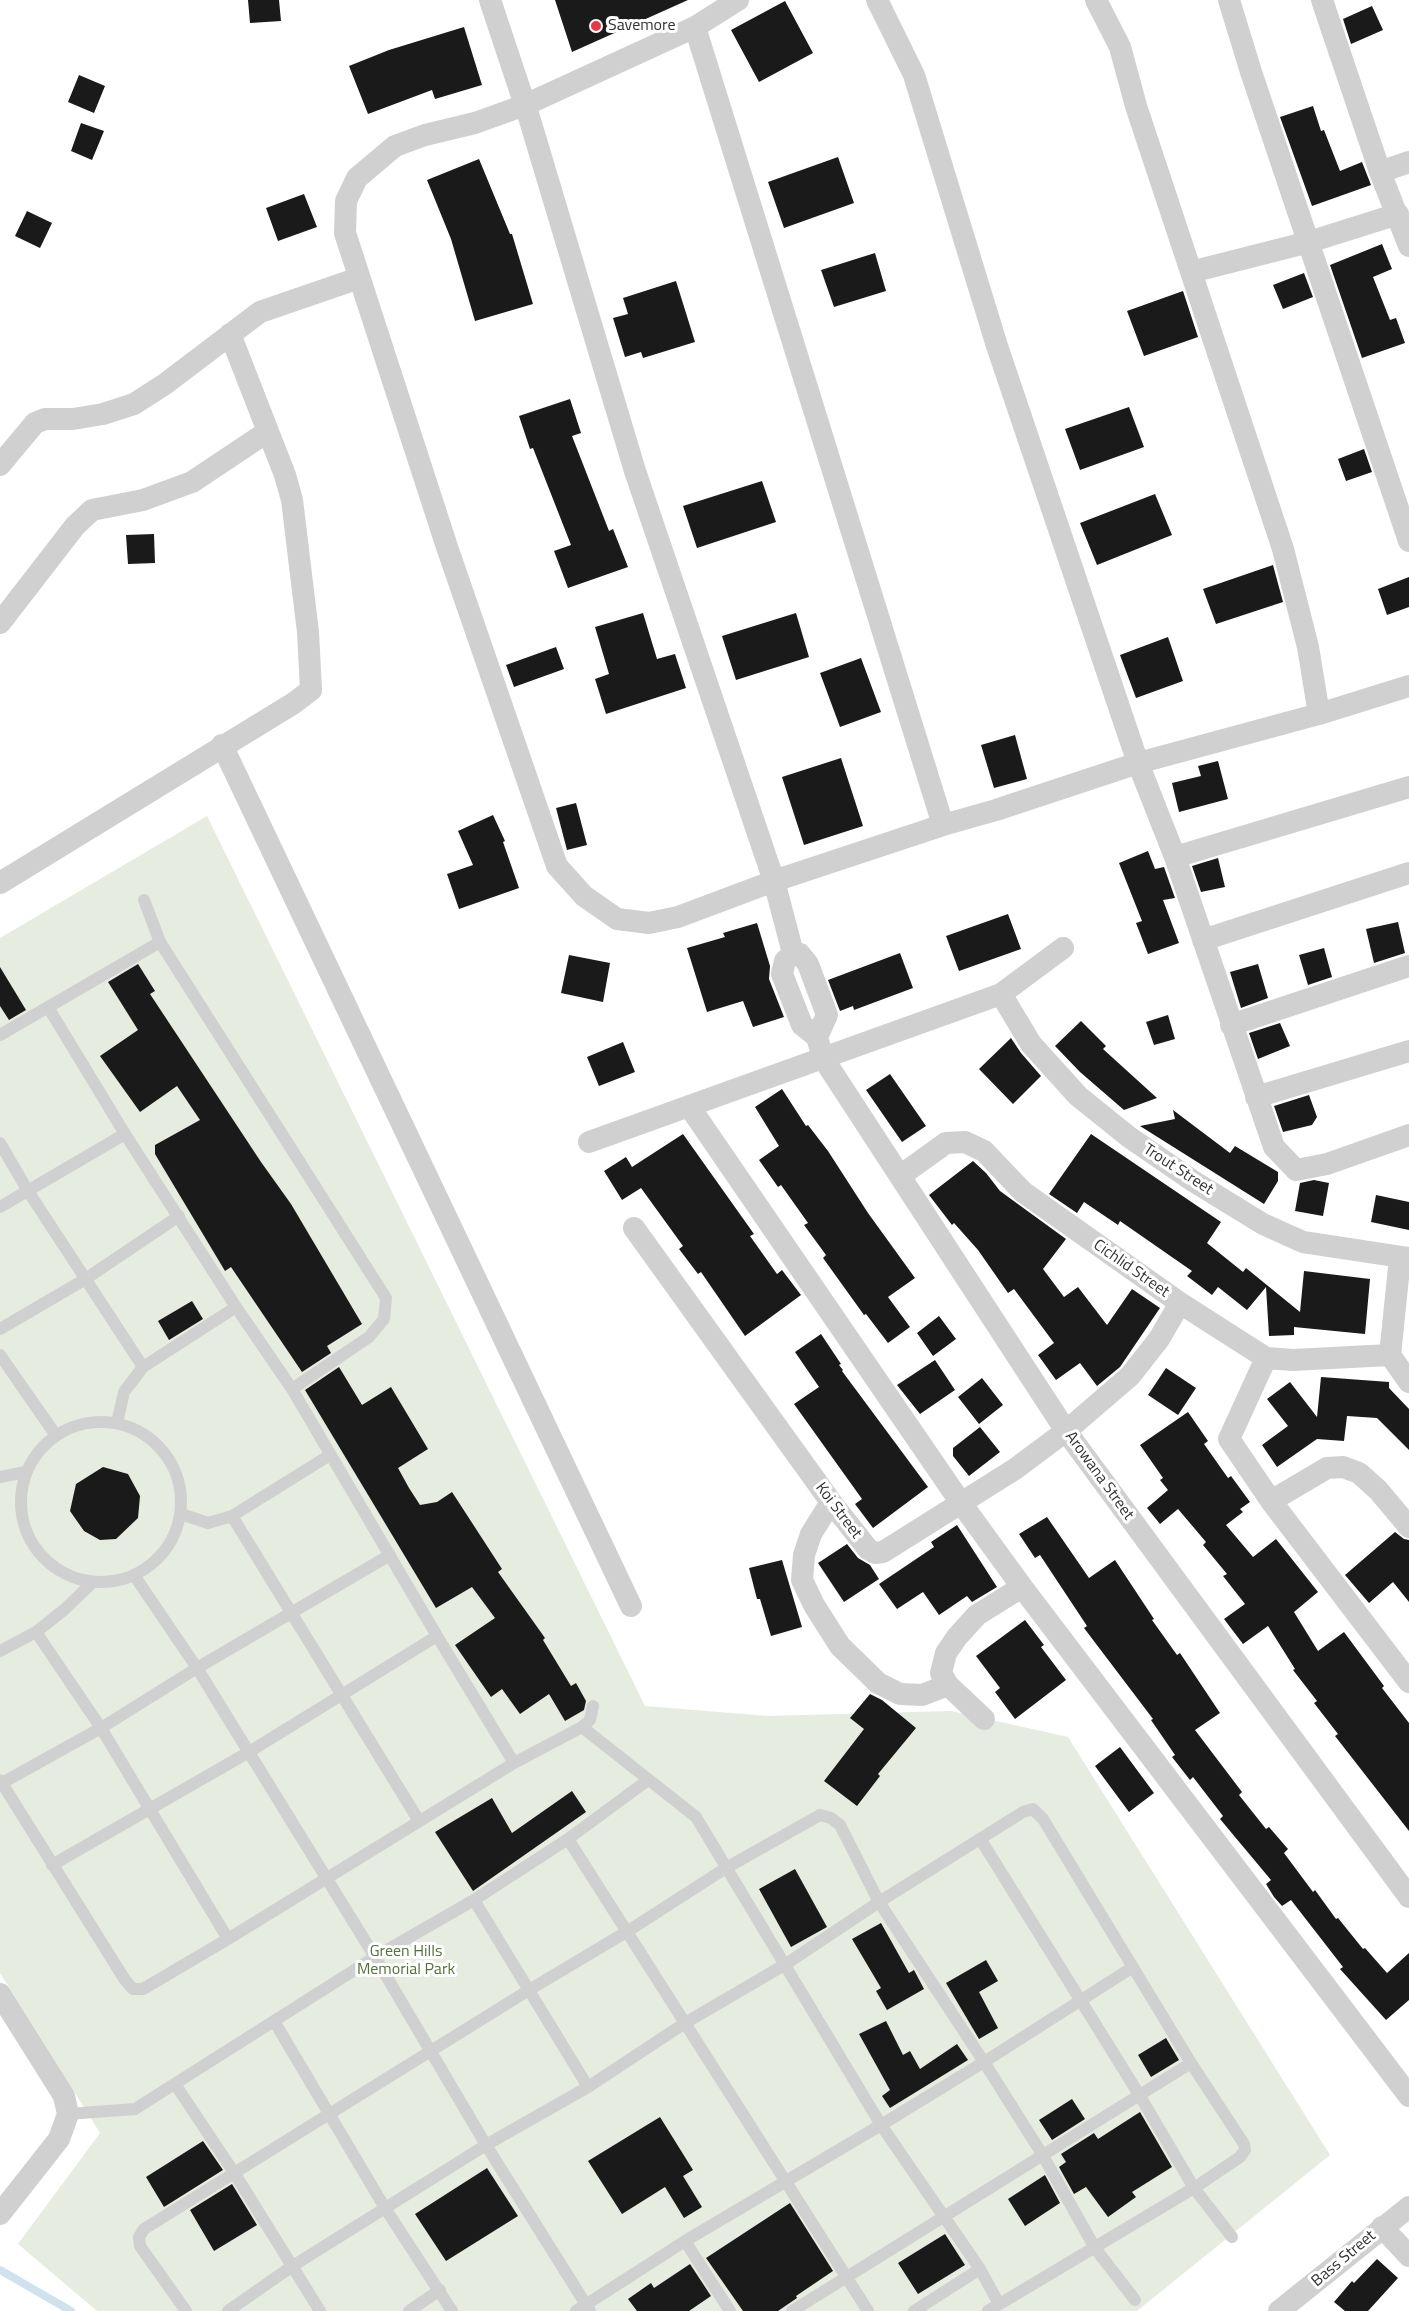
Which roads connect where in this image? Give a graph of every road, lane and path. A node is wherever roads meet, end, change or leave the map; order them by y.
1 (490, 0) edge
2 (738, 0) edge
3 (877, 0) edge
4 (1095, 0) edge
5 (1229, 0) edge
6 (1322, 0) edge
7 (695, 27) junction
8 (525, 105) junction
9 (1409, 162) edge
10 (1380, 172) junction
11 (1398, 214) junction
12 (1309, 243) junction
13 (1409, 246) edge
14 (1191, 272) junction
15 (359, 278) junction
16 (230, 334) junction
17 (267, 432) junction
18 (0, 465) edge
19 (1409, 541) edge
20 (0, 623) edge
21 (1409, 687) edge
22 (1318, 714) junction
23 (222, 745) junction
24 (1138, 763) junction
25 (1409, 787) edge
26 (943, 825) junction
27 (1175, 857) junction
28 (1409, 873) edge
29 (774, 881) junction
30 (0, 883) edge
31 (144, 900) dead end
32 (1203, 940) junction
33 (160, 942) junction
34 (1063, 948) dead end
35 (1409, 966) edge
36 (1001, 994) junction
37 (48, 1007) junction
38 (1231, 1025) junction
39 (0, 1035) edge
40 (820, 1048) junction
41 (1409, 1051) edge
42 (1256, 1097) junction
43 (689, 1106) junction
44 (125, 1134) junction
45 (1409, 1135) edge
46 (589, 1142) dead end
47 (0, 1143) edge
48 (900, 1176) junction
49 (28, 1191) junction
50 (0, 1207) edge
51 (179, 1216) junction
52 (634, 1228) dead end
53 (1405, 1258) edge
54 (84, 1280) junction
55 (1180, 1303) junction
56 (236, 1307) junction
57 (0, 1329) edge
58 (0, 1355) edge
59 (1390, 1355) junction
60 (1266, 1358) junction
61 (143, 1367) junction
62 (1409, 1382) edge
63 (292, 1389) junction
64 (117, 1423) junction
65 (1066, 1431) junction
66 (55, 1434) junction
67 (330, 1455) junction
68 (25, 1473) junction
69 (0, 1477) edge
70 (1271, 1501) junction
71 (831, 1502) junction
72 (961, 1503) junction
73 (181, 1515) junction
74 (232, 1516) junction
75 (1409, 1527) edge
76 (390, 1555) junction
77 (134, 1575) junction
78 (92, 1583) junction
79 (1022, 1587) junction
80 (630, 1606) dead end
81 (290, 1613) junction
82 (36, 1632) junction
83 (437, 1636) junction
84 (0, 1651) edge
85 (197, 1668) junction
86 (1409, 1682) edge
87 (948, 1684) junction
88 (340, 1695) junction
89 (593, 1706) dead end
90 (984, 1719) dead end
91 (582, 1727) junction
92 (101, 1728) junction
93 (249, 1752) junction
94 (514, 1762) junction
95 (648, 1780) junction
96 (1, 1782) edge
97 (149, 1810) junction
98 (419, 1821) junction
99 (568, 1839) junction
100 (981, 1840) junction
101 (52, 1865) junction
102 (726, 1868) junction
103 (325, 1879) junction
104 (1409, 1897) edge
105 (474, 1900) junction
106 (879, 1902) junction
107 (628, 1931) junction
108 (228, 1939) junction
109 (375, 1957) junction
110 (786, 1964) junction
111 (1132, 1967) junction
112 (529, 1990) junction
113 (0, 1994) edge
114 (1081, 2001) junction
115 (274, 2022) junction
116 (685, 2023) junction
117 (432, 2051) junction
118 (984, 2062) junction
119 (1191, 2063) junction
120 (175, 2084) junction
121 (588, 2087) junction
122 (1140, 2096) junction
123 (1409, 2096) edge
124 (68, 2114) junction
125 (331, 2114) junction
126 (881, 2125) junction
127 (486, 2145) junction
128 (1041, 2154) junction
129 (235, 2174) junction
130 (784, 2181) junction
131 (1194, 2188) junction
132 (1409, 2207) edge
133 (385, 2208) junction
134 (0, 2214) edge
135 (943, 2216) junction
136 (1382, 2227) junction
137 (1232, 2236) dead end
138 (685, 2241) junction
139 (1095, 2248) junction
140 (1409, 2256) edge
141 (291, 2267) junction
142 (980, 2269) junction
143 (847, 2276) junction
144 (440, 2290) junction
145 (1135, 2300) dead end
146 (999, 2304) junction
147 (1295, 2307) edge
148 (584, 2309) edge
149 (186, 2311) edge
150 (228, 2311) edge
151 (320, 2311) edge
152 (410, 2311) edge
153 (452, 2311) edge
154 (730, 2311) edge
155 (792, 2311) edge
156 (868, 2311) edge
157 (914, 2311) edge
158 (988, 2311) edge

1 - 8 street
2 - 7 street
3 - 24 street
4 - 14 street
5 - 12 street
6 - 10 street
7 - 8 street
7 - 26 street
8 - 15 street
8 - 29 street
9 - 10 street
10 - 11 street
11 - 12 street
11 - 13 street
12 - 14 street
12 - 19 street
14 - 22 street
15 - 16 street
15 - 29 street
16 - 17 street
16 - 18 street
17 - 20 street
17 - 23 street
21 - 22 street
22 - 24 street
23 - 30 street
23 - 80 street
24 - 26 street
24 - 27 street
25 - 27 street
26 - 29 street
27 - 32 street
28 - 32 street
29 - 40 street, Arowana Street
31 - 33 lane
32 - 38 street
33 - 37 lane
33 - 63 lane
34 - 36 street
35 - 38 street
36 - 40 street
36 - 53 street, Trout Street
37 - 39 lane
37 - 44 lane
38 - 42 street
40 - 43 street
40 - 48 street, Arowana Street
41 - 42 street
42 - 45 street
43 - 46 street
43 - 72 street
44 - 49 lane
44 - 51 lane
47 - 49 lane
48 - 55 street, Cichlid Street
48 - 65 street, Arowana Street
49 - 50 lane
49 - 54 lane
51 - 54 lane
51 - 56 lane
52 - 71 street, Koi Street
53 - 59 street
54 - 57 lane
54 - 61 lane
55 - 60 street, Cichlid Street
55 - 65 street, Koi Street
56 - 61 lane
56 - 63 lane
58 - 66 lane
59 - 60 street, Cichlid Street
59 - 62 street
60 - 70 street
61 - 64 lane
63 - 67 lane
64 - 66 lane
64 - 73 lane
65 - 72 street, Koi Street
65 - 104 street, Arowana Street
66 - 68 lane
67 - 74 lane
67 - 76 lane
68 - 69 lane
68 - 78 lane
70 - 75 street
70 - 86 street
71 - 72 street, Koi Street
71 - 87 street
72 - 79 street
73 - 74 lane
73 - 77 lane
74 - 81 lane
76 - 81 lane
76 - 83 lane
77 - 78 lane
77 - 85 lane
78 - 82 lane
79 - 87 street
79 - 123 street
81 - 85 lane
81 - 88 lane
82 - 84 lane
82 - 92 lane
83 - 88 lane
83 - 94 lane
85 - 92 lane
85 - 93 lane
87 - 90 street
88 - 93 lane
88 - 98 lane
89 - 91 lane
91 - 94 lane
91 - 95 lane
92 - 96 lane
92 - 97 lane
93 - 97 lane
93 - 103 lane
94 - 98 lane
95 - 99 lane
95 - 102 lane
96 - 101 lane
97 - 101 lane
97 - 108 lane
98 - 103 lane
99 - 105 lane
99 - 107 lane
100 - 106 lane
100 - 111 lane
100 - 114 lane
101 - 108 lane
102 - 106 lane
102 - 107 lane
102 - 110 lane
103 - 108 lane
103 - 109 lane
105 - 109 lane
105 - 112 lane
106 - 110 lane
106 - 118 lane
107 - 112 lane
107 - 116 lane
109 - 115 lane
109 - 117 lane
110 - 116 lane
110 - 126 lane
111 - 114 lane
111 - 119 lane
112 - 117 lane
112 - 121 lane
113 - 124 street
114 - 118 lane
114 - 122 lane
115 - 120 lane
115 - 125 lane
116 - 121 lane
116 - 130 lane
117 - 125 lane
117 - 127 lane
118 - 126 lane
118 - 128 lane
119 - 122 lane
119 - 131 lane
120 - 124 lane
120 - 129 lane
121 - 127 lane
122 - 128 lane
122 - 131 lane
124 - 134 street
125 - 129 lane
125 - 133 lane
126 - 130 lane
126 - 135 lane
127 - 133 lane
127 - 148 lane
128 - 135 lane
128 - 139 lane
129 - 141 lane
129 - 149 lane
130 - 138 lane
130 - 143 lane
131 - 137 lane
131 - 139 lane
132 - 136 street, Bass Street
133 - 141 lane
133 - 144 lane
135 - 142 lane
135 - 143 lane
136 - 140 street
136 - 147 street, Bass Street
138 - 148 lane
138 - 154 lane
139 - 145 lane
139 - 146 lane
141 - 150 lane
141 - 151 lane
142 - 146 lane
142 - 157 lane
143 - 155 lane
143 - 156 lane
144 - 152 lane
144 - 153 lane
146 - 158 lane

